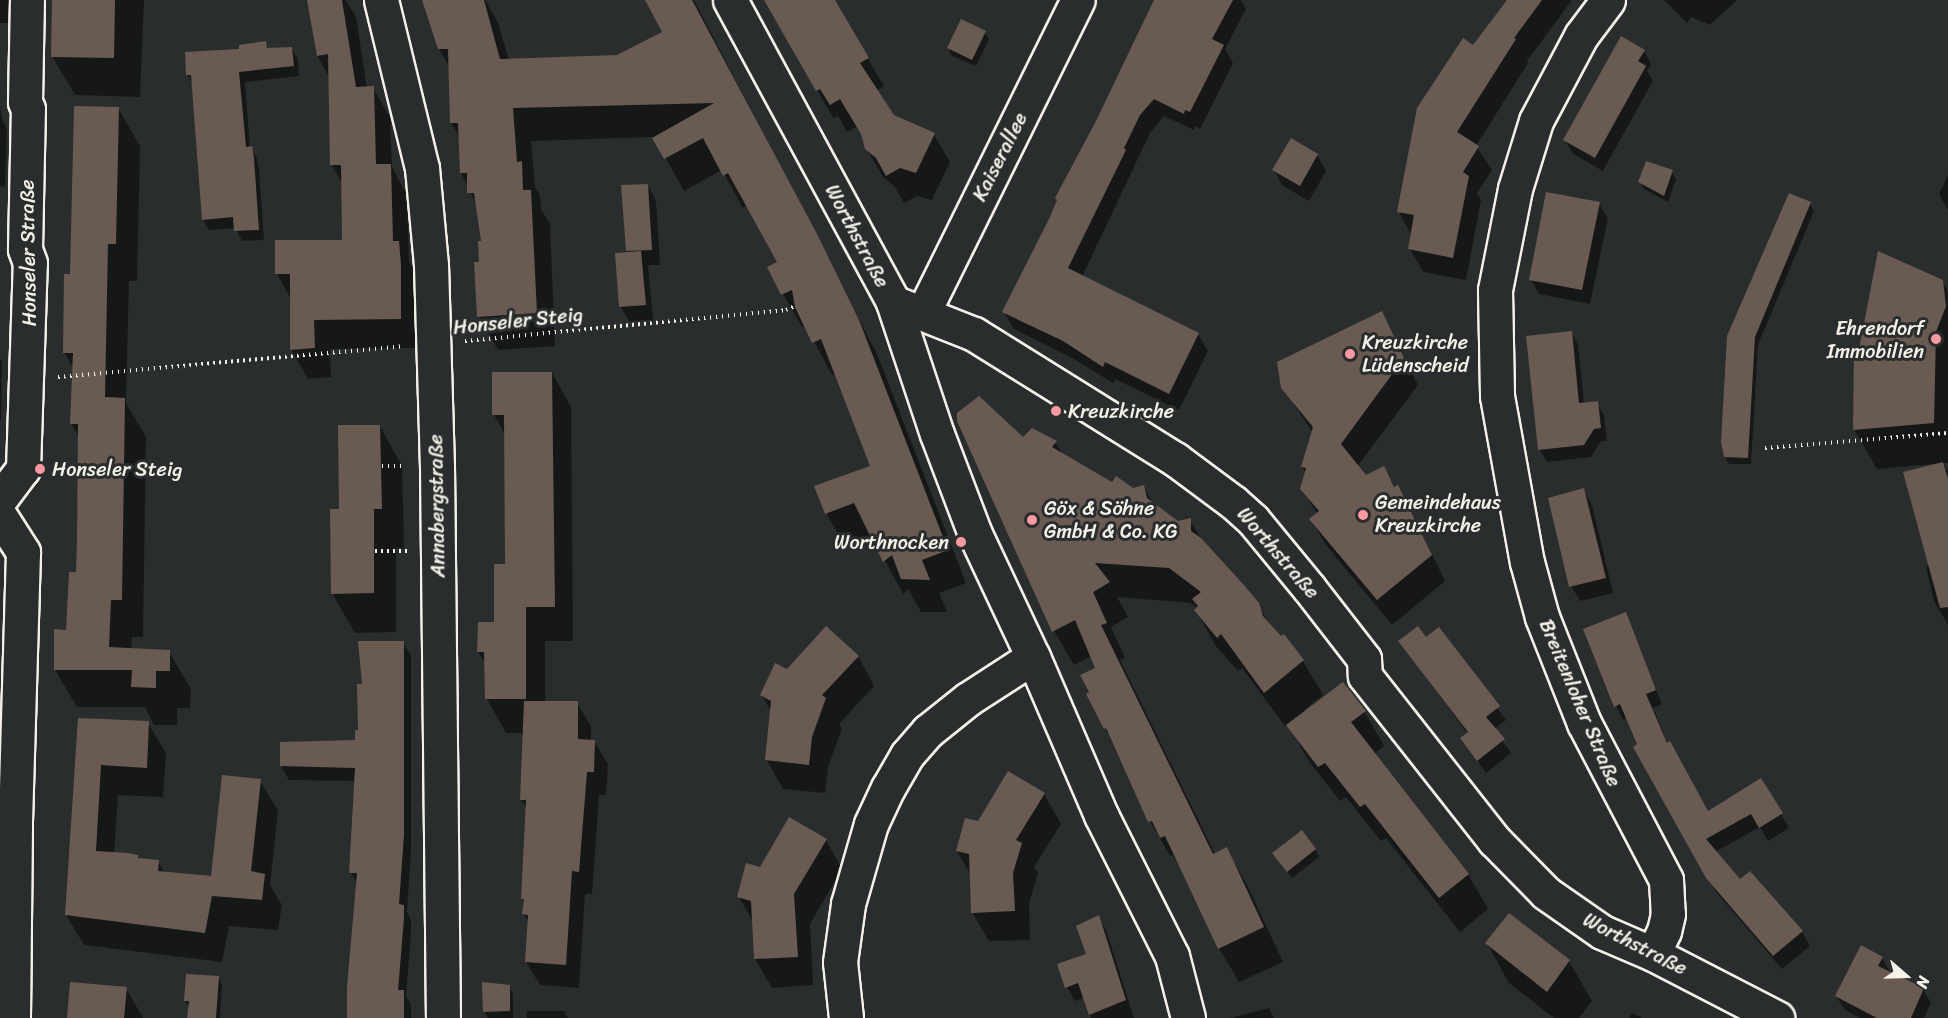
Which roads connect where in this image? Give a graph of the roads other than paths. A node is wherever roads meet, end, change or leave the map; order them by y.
1 (27, 0) edge
2 (381, 0) edge
3 (730, 0) edge
4 (1078, 0) edge
5 (1608, 0) edge
6 (893, 302) junction
7 (923, 313) junction
8 (23, 469) junction
9 (0, 499) edge
10 (0, 516) edge
11 (23, 552) junction
12 (1033, 657) junction
13 (1653, 954) junction
14 (13, 1018) edge
15 (443, 1018) edge
16 (846, 1018) edge
17 (1188, 1018) edge
18 (1778, 1018) edge

1 - 8 street, Honseler Straße
2 - 15 street, Annabergstraße
3 - 6 street, Worthstraße
4 - 7 street, Kaiserallee
5 - 13 street, Breitenloher Straße
6 - 7 street, Worthstraße
6 - 12 street
7 - 13 street, Worthstraße
8 - 9 street
8 - 11 street, Honseler Straße
10 - 11 street
11 - 14 street
12 - 16 street
12 - 17 street
13 - 18 street, Worthstraße

